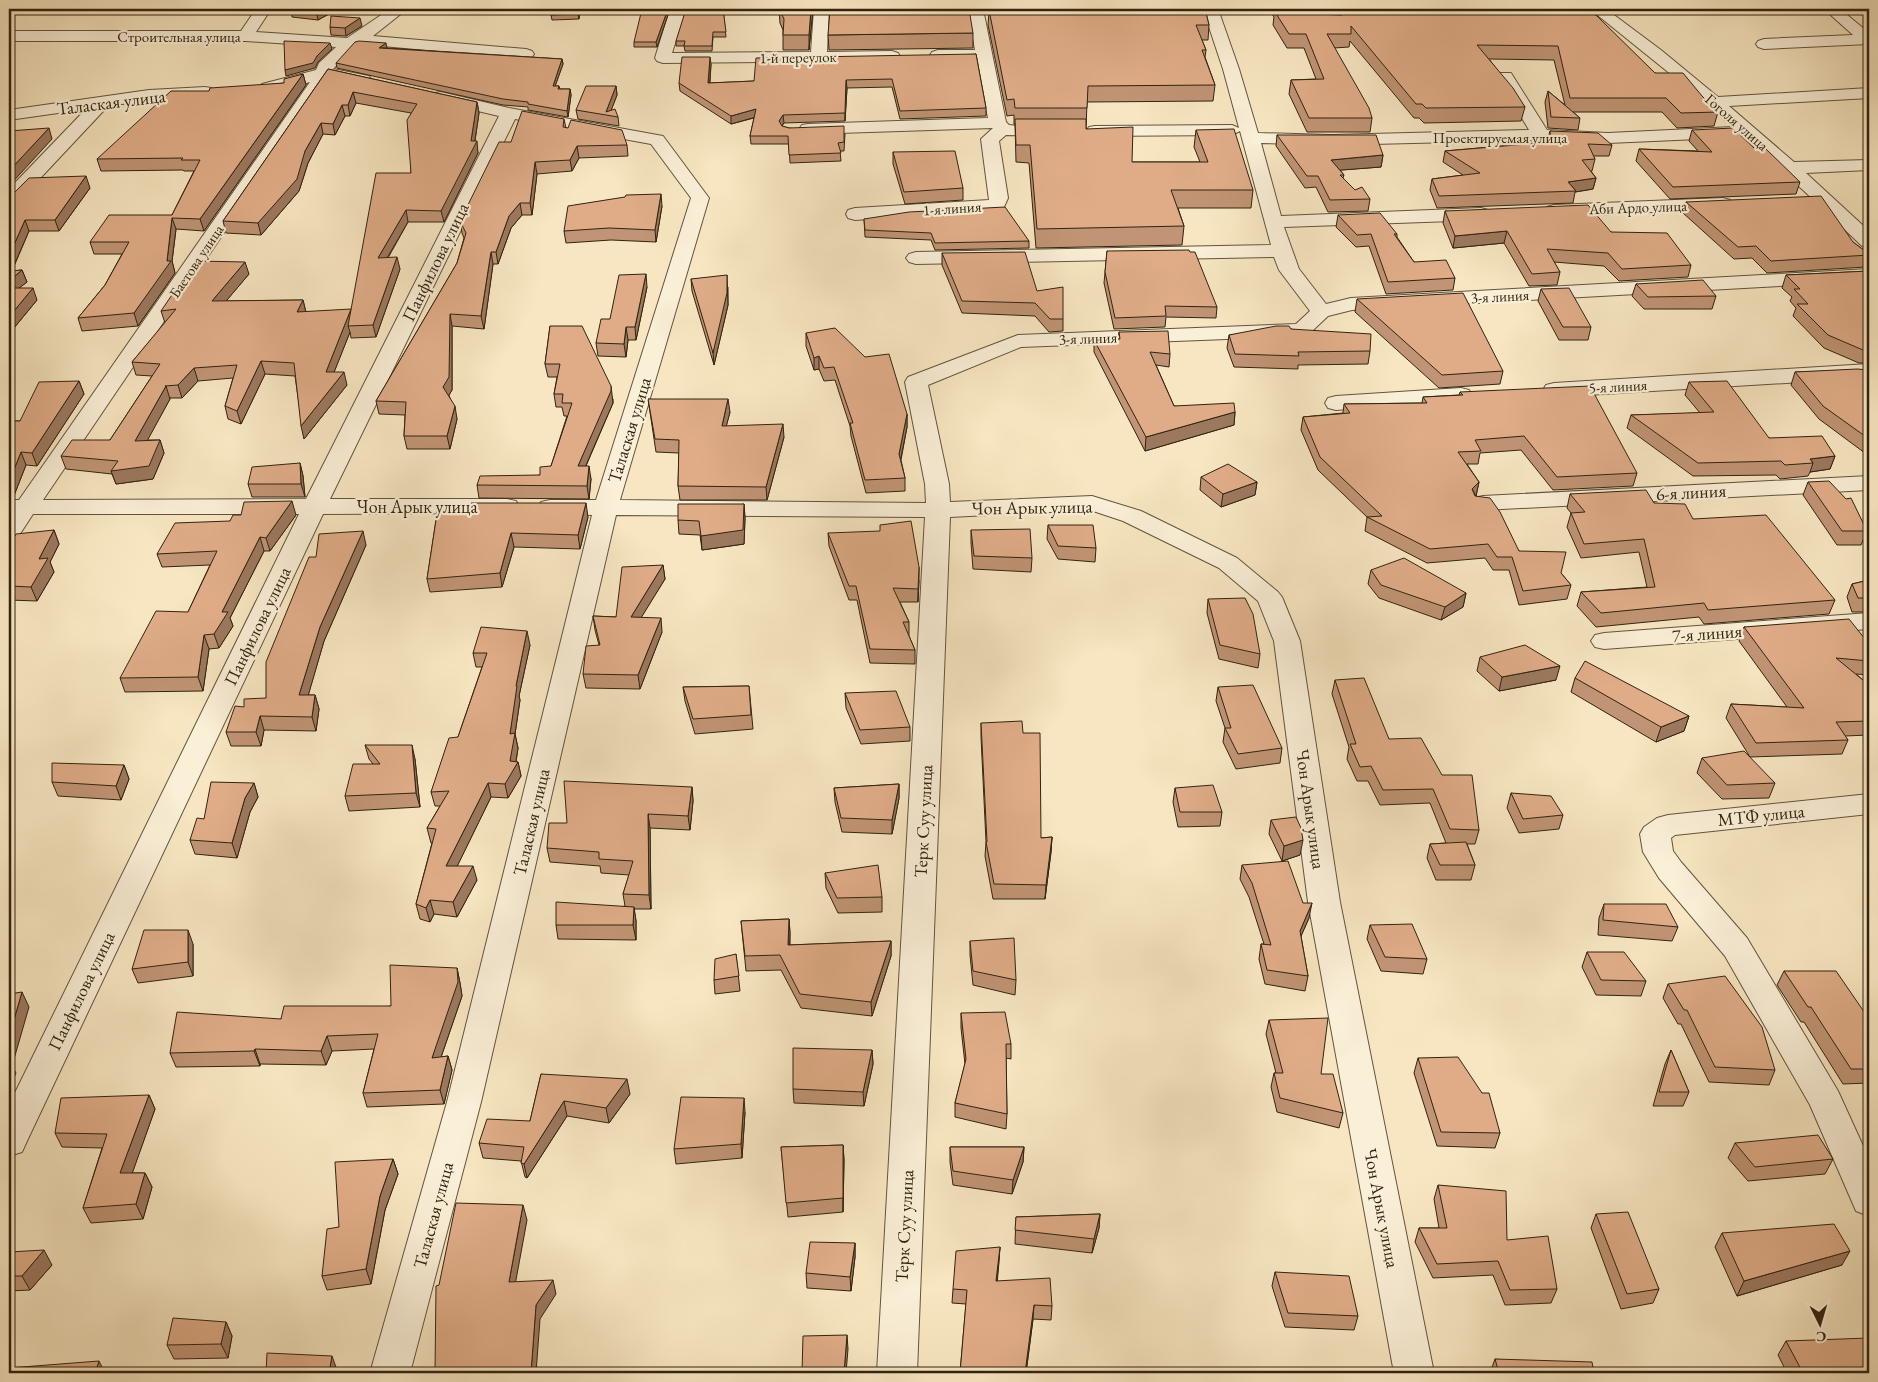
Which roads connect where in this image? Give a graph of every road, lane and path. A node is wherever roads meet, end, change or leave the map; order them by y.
1 (263, 9) edge
2 (400, 9) edge
3 (678, 9) edge
4 (822, 9) edge
5 (1210, 9) edge
6 (1597, 9) edge
7 (1831, 9) edge
8 (981, 16) edge
9 (9, 36) edge
10 (246, 36) junction
11 (1868, 39) edge
12 (354, 41) junction
13 (1764, 44) dead end
14 (526, 54) dead end
15 (985, 55) junction
16 (907, 56) edge
17 (926, 56) edge
18 (819, 57) junction
19 (324, 73) junction
20 (1505, 76) edge
21 (378, 83) edge
22 (253, 90) edge
23 (225, 91) edge
24 (425, 94) edge
25 (1869, 94) edge
26 (102, 102) junction
27 (1714, 102) junction
28 (509, 113) junction
29 (9, 115) edge
30 (1001, 126) junction
31 (790, 129) edge
32 (1749, 132) junction
33 (1250, 134) junction
34 (1541, 135) junction
35 (1869, 165) edge
36 (1791, 168) junction
37 (9, 200) edge
38 (1804, 200) edge
39 (1824, 200) junction
40 (1745, 203) edge
41 (1538, 211) edge
42 (1499, 213) edge
43 (855, 214) dead end
44 (1273, 222) junction
45 (1865, 234) edge
46 (1282, 252) junction
47 (916, 258) dead end
48 (1869, 275) edge
49 (1321, 312) junction
50 (1018, 341) joint
51 (1869, 371) edge
52 (1534, 391) edge
53 (1484, 394) edge
54 (1336, 403) dead end
55 (1869, 483) edge
56 (1483, 503) edge
57 (315, 506) junction
58 (18, 507) edge
59 (606, 507) junction
60 (938, 510) junction
61 (9, 532) edge
62 (1869, 621) edge
63 (1604, 641) dead end
64 (1869, 804) edge
65 (9, 1141) edge
66 (1869, 1200) edge
67 (390, 1373) edge
68 (897, 1373) edge
69 (1414, 1373) edge

1 - 10 street
2 - 12 street, Баетова улица
3 - 18 street, 1-й переулок
4 - 18 street
5 - 33 street
6 - 27 street, Гоголя улица
7 - 11 street
8 - 15 street
9 - 10 street, Строительная улица
10 - 12 street, Строительная улица
11 - 13 street
12 - 14 street, Строительная улица
12 - 19 street, Баетова улица
15 - 17 street
15 - 30 street
16 - 18 street, 1-й переулок
19 - 21 street
19 - 22 street
19 - 58 street, Баетова улица
20 - 34 street
23 - 26 street, Талаская улица
24 - 28 street, Талаская улица
25 - 27 street
26 - 29 street, Талаская улица
26 - 37 street
27 - 32 street, Гоголя улица
28 - 57 street, Панфилова улица
28 - 59 street, Талаская улица
30 - 31 street, Проектируемая улица
30 - 33 street, Проектируемая улица
30 - 43 street, 1-я линия
32 - 34 street, Проектируемая улица
32 - 36 street, Гоголя улица
33 - 34 street, Проектируемая улица
33 - 44 street
35 - 36 street
36 - 39 street, Гоголя улица
38 - 39 street
39 - 45 street, Гоголя улица
40 - 41 street, Аби Ардо улица
42 - 44 street
44 - 46 street
46 - 47 street
46 - 49 street
48 - 49 street, 3-я линия
49 - 50 street, 3-я линия
50 - 60 street, Терк Суу улица
51 - 52 street, 5-я линия
53 - 54 street
55 - 56 street, 6-я линия
57 - 58 street, Чон Арык улица
57 - 59 street, Чон Арык улица
57 - 65 street, Панфилова улица
58 - 61 street, Баетова улица
59 - 60 street, Чон Арык улица
59 - 67 street, Талаская улица
60 - 68 street, Терк Суу улица
60 - 69 street, Чон Арык улица
62 - 63 street, 7-я линия
64 - 66 street, МТФ улица

